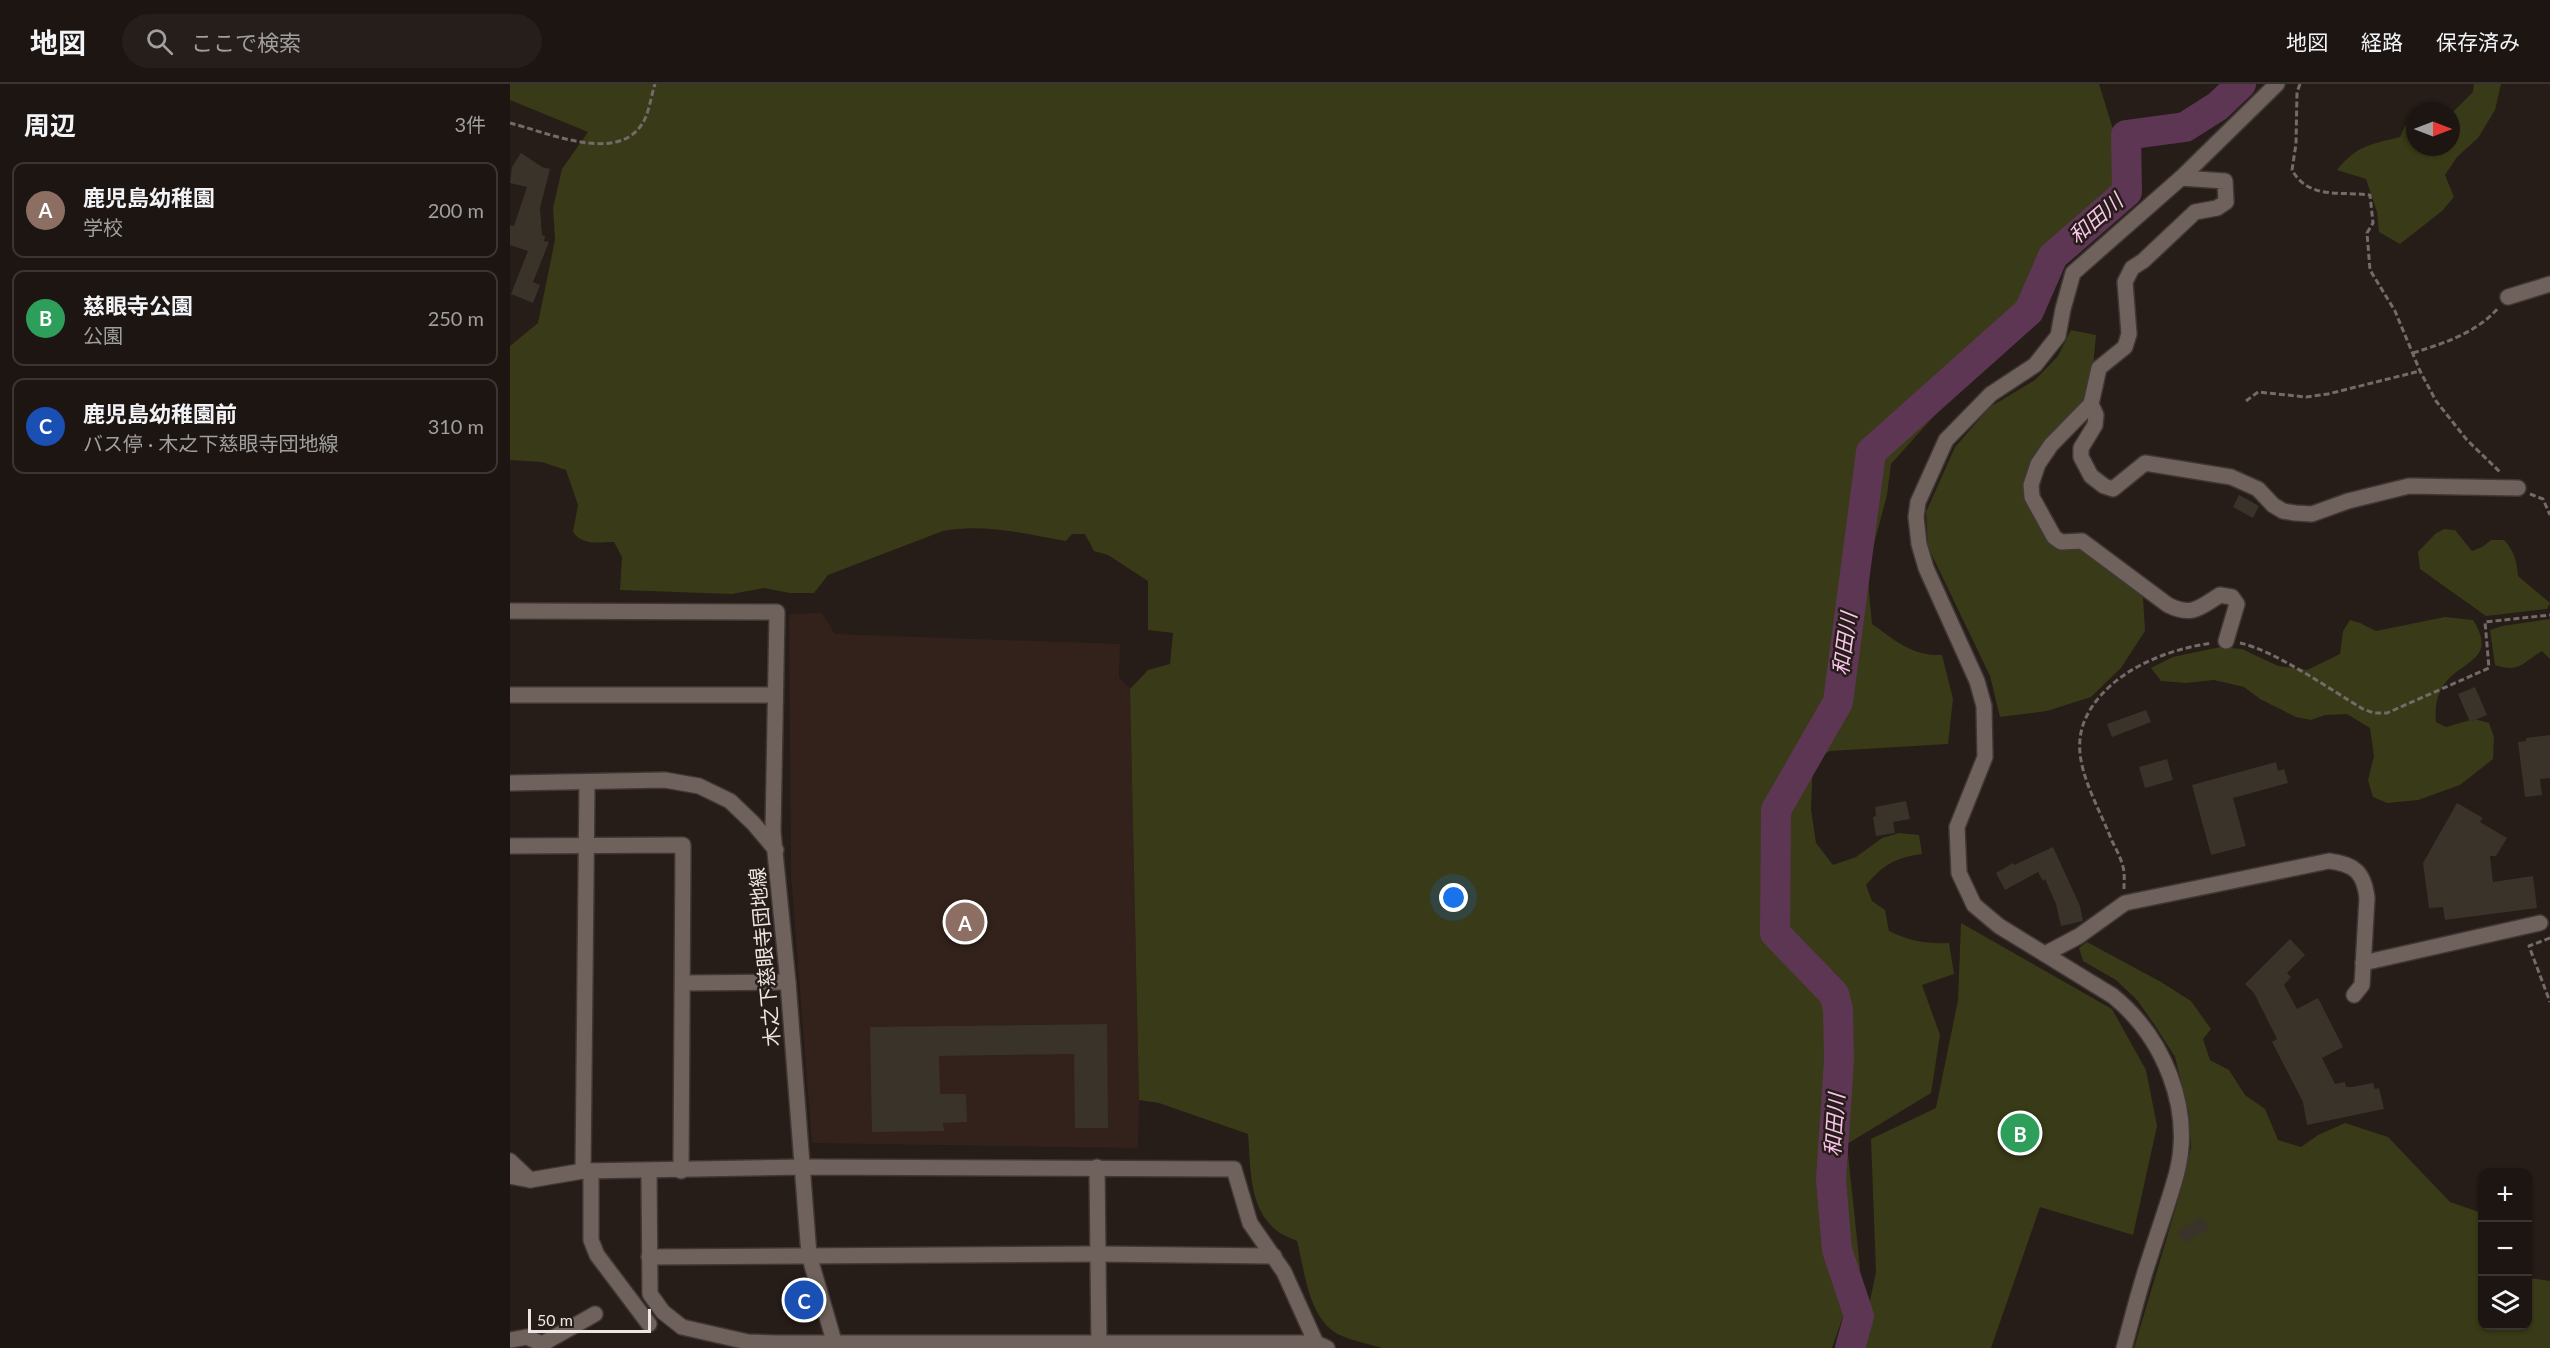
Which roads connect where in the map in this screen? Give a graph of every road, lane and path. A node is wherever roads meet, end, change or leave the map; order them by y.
1 (655, 84) edge
2 (2277, 84) edge
3 (2300, 84) edge
4 (510, 123) edge
5 (2181, 178) junction
6 (2550, 284) edge
7 (2508, 297) joint
8 (2413, 353) junction
9 (2420, 371) junction
10 (2246, 401) dead end
11 (2091, 404) junction
12 (2518, 488) junction
13 (2550, 498) edge
14 (2543, 499) junction
15 (2550, 515) edge
16 (510, 611) edge
17 (2550, 615) edge
18 (2226, 641) junction
19 (510, 695) edge
20 (774, 695) junction
21 (587, 782) junction
22 (510, 783) edge
23 (510, 846) edge
24 (587, 846) junction
25 (776, 850) junction
26 (2125, 903) junction
27 (2540, 923) dead end
28 (2550, 938) edge
29 (2045, 954) junction
30 (2363, 963) junction
31 (788, 982) junction
32 (683, 983) junction
33 (2354, 996) dead end
34 (2550, 1002) edge
35 (510, 1161) edge
36 (803, 1167) junction
37 (1097, 1167) junction
38 (587, 1171) junction
39 (649, 1171) junction
40 (681, 1171) junction
41 (510, 1176) edge
42 (530, 1180) junction
43 (1097, 1254) junction
44 (809, 1255) junction
45 (1274, 1256) junction
46 (649, 1257) junction
47 (595, 1314) dead end
48 (649, 1324) dead end
49 (510, 1340) edge
50 (1099, 1345) edge
51 (543, 1346) edge
52 (835, 1346) edge
53 (1322, 1346) edge
54 (2124, 1348) edge

1 - 4 path
2 - 5 street
3 - 8 path
5 - 11 street
5 - 29 street
6 - 7 street
7 - 8 path
8 - 9 path
9 - 10 path
9 - 12 path
11 - 12 street
11 - 18 street
12 - 14 path
13 - 14 path
14 - 15 path
16 - 20 street
17 - 18 path
18 - 26 path
19 - 20 street
20 - 25 street
21 - 22 street, 木之下慈眼寺団地線
21 - 24 street
21 - 25 street, 木之下慈眼寺団地線
23 - 24 street
24 - 32 street
24 - 38 street
25 - 31 street, 木之下慈眼寺団地線
26 - 29 street
26 - 30 street
27 - 30 street
28 - 34 path
29 - 54 street
30 - 33 street
31 - 32 street
31 - 36 street, 木之下慈眼寺団地線
32 - 40 street
35 - 42 street
36 - 37 street
36 - 40 street
36 - 44 street, 木之下慈眼寺団地線
37 - 43 street
37 - 45 street
38 - 39 street
38 - 42 street
38 - 48 street
39 - 40 street
39 - 46 street
41 - 42 street
43 - 44 street
43 - 45 street
43 - 50 street
44 - 46 street
44 - 52 street, 木之下慈眼寺団地線
45 - 53 street
46 - 52 street
47 - 51 street
49 - 51 street
50 - 52 street
50 - 53 street

